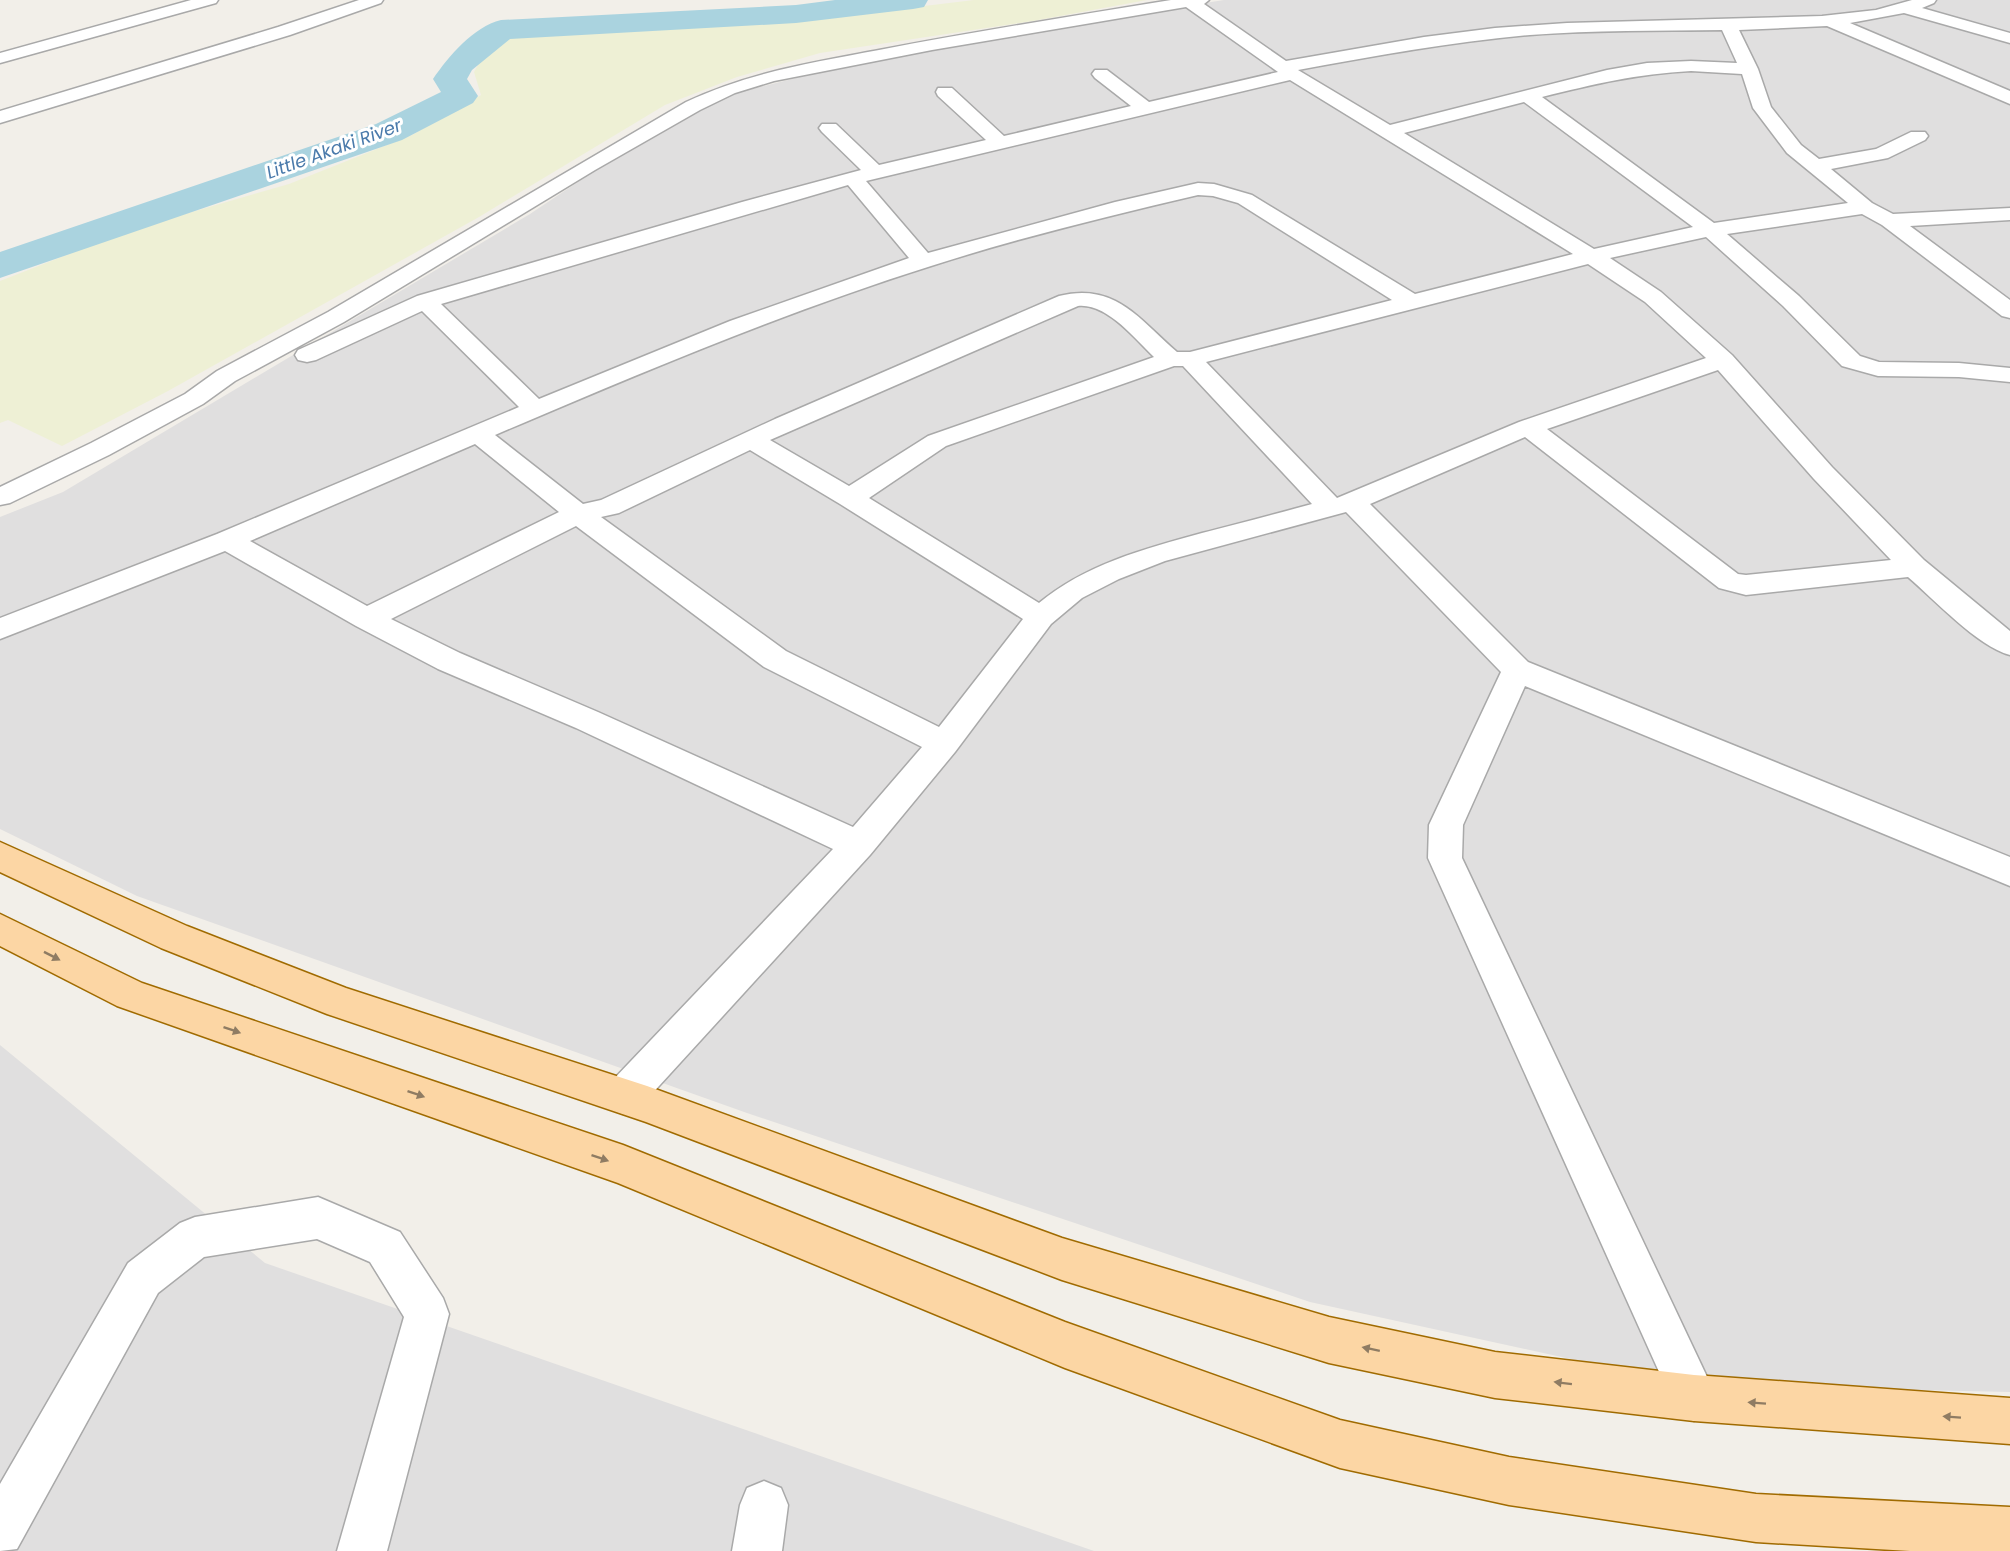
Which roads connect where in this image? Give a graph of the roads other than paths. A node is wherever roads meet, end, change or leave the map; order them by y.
1 (210, 0) edge
2 (375, 0) edge
3 (1196, 1) edge
4 (1912, 4) edge
5 (1830, 21) junction
6 (1730, 26) junction
7 (2010, 38) edge
8 (0, 58) edge
9 (1749, 69) junction
10 (1288, 70) junction
11 (1101, 74) dead end
12 (945, 92) dead end
13 (1527, 95) junction
14 (2010, 98) edge
15 (1146, 109) junction
16 (0, 117) edge
17 (829, 128) dead end
18 (1390, 132) junction
19 (1918, 136) dead end
20 (1000, 143) junction
21 (1815, 166) junction
22 (875, 172) junction
23 (853, 178) junction
24 (1865, 207) junction
25 (2010, 214) edge
26 (1889, 220) junction
27 (1710, 230) junction
28 (1592, 256) junction
29 (923, 261) junction
30 (2000, 294) edge
31 (425, 301) junction
32 (1410, 302) junction
33 (2010, 311) edge
34 (1180, 359) junction
35 (1723, 360) junction
36 (2010, 375) edge
37 (194, 399) junction
38 (535, 409) junction
39 (1528, 427) junction
40 (478, 434) junction
41 (751, 440) junction
42 (0, 497) edge
43 (850, 498) junction
44 (1342, 505) junction
45 (578, 514) junction
46 (227, 540) junction
47 (1914, 567) junction
48 (1041, 617) junction
49 (366, 620) junction
50 (0, 629) edge
51 (2010, 645) edge
52 (1517, 670) junction
53 (944, 744) junction
54 (858, 845) junction
55 (0, 856) edge
56 (2010, 872) edge
57 (0, 929) edge
58 (624, 1096) junction
59 (1694, 1398) junction
60 (2010, 1421) edge
61 (764, 1505) dead end
62 (0, 1532) edge
63 (2010, 1532) edge
64 (362, 1551) edge
65 (757, 1551) edge

1 - 8 street
2 - 16 street
3 - 10 street
3 - 37 street
4 - 5 street
4 - 7 street
5 - 6 street
5 - 14 street
6 - 9 street
6 - 10 street
9 - 13 street
9 - 21 street
10 - 15 street
10 - 18 street
11 - 15 street
12 - 20 street
13 - 18 street
13 - 27 street
15 - 20 street
17 - 22 street
18 - 28 street
19 - 21 street
20 - 22 street
21 - 24 street
22 - 23 street
23 - 29 street
23 - 31 street
24 - 26 street
24 - 27 street
25 - 26 street
26 - 30 street
27 - 28 street
27 - 36 street
28 - 32 street
28 - 35 street
29 - 32 street
29 - 38 street
30 - 33 street
31 - 37 street
31 - 38 street
32 - 34 street
34 - 41 street
34 - 43 street
34 - 44 street
35 - 39 street
35 - 47 street
37 - 42 street
38 - 40 street
39 - 44 street
39 - 47 street
40 - 45 street
40 - 46 street
41 - 43 street
41 - 45 street
43 - 48 street
44 - 48 street
44 - 52 street
45 - 49 street
45 - 53 street
46 - 49 street
46 - 50 street
47 - 51 street
48 - 53 street
49 - 54 street
52 - 56 street
52 - 59 street
53 - 54 street
54 - 58 street
55 - 58 main road
57 -> 63 main road
59 -> 58 main road
60 -> 59 main road
61 - 65 street
62 - 64 street

